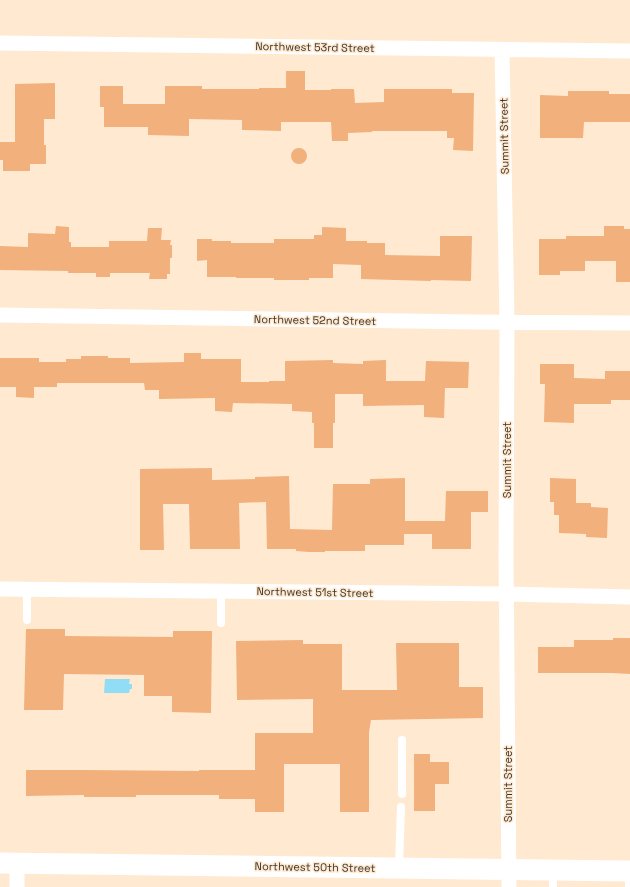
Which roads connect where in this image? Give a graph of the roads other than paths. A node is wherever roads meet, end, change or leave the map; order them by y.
1 (0, 43) edge
2 (502, 50) junction
3 (630, 51) edge
4 (0, 315) edge
5 (507, 322) junction
6 (630, 323) edge
7 (0, 589) edge
8 (27, 590) junction
9 (221, 592) junction
10 (506, 594) junction
11 (630, 597) edge
12 (27, 620) dead end
13 (221, 623) dead end
14 (402, 740) dead end
15 (402, 794) dead end
16 (401, 807) dead end
17 (8, 863) edge
18 (399, 868) junction
19 (630, 876) edge
20 (509, 878) edge
21 (553, 879) edge
22 (18, 887) edge

1 - 2 street, Northwest 53rd Street
2 - 3 street, Northwest 53rd Street
2 - 5 street, Summit Street
4 - 5 street, Northwest 52nd Street
5 - 6 street, Northwest 52nd Street
5 - 10 street, Summit Street
7 - 8 street, Northwest 51st Street
8 - 9 street, Northwest 51st Street
8 - 12 lane
9 - 10 street, Northwest 51st Street
9 - 13 lane
10 - 11 street, Northwest 51st Street
10 - 20 street, Summit Street
14 - 15 lane
16 - 18 lane
17 - 18 main road, Northwest 50th Street
17 - 22 street
18 - 20 main road, Northwest 50th Street
19 - 21 main road, Northwest 50th Street
20 - 21 main road, Northwest 50th Street

